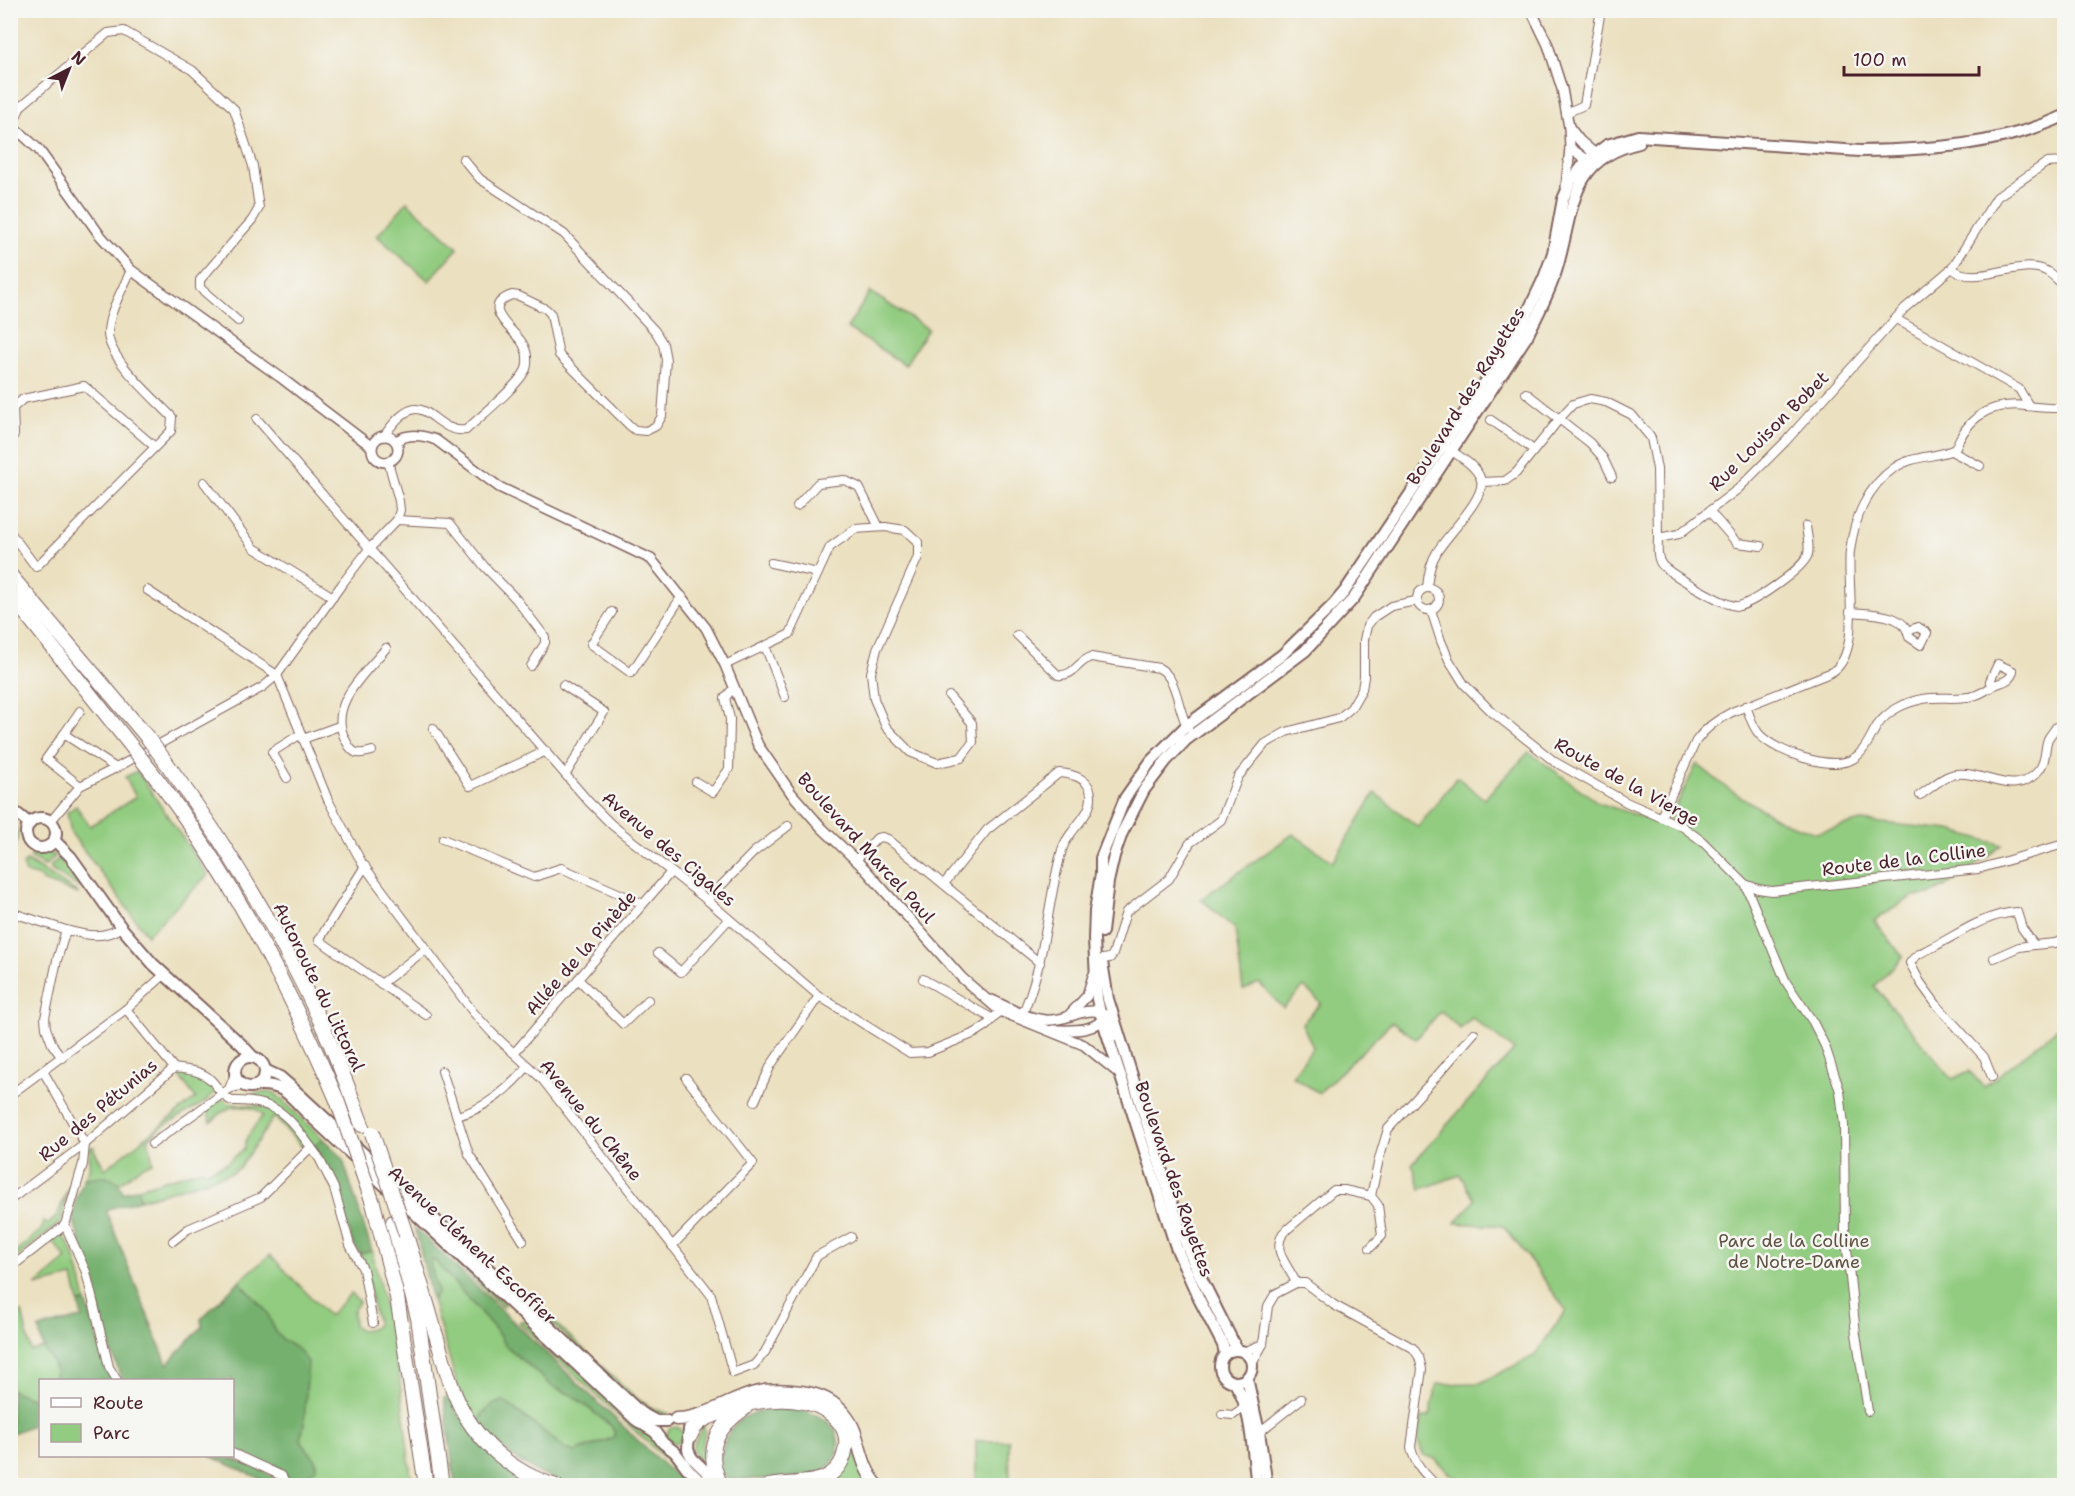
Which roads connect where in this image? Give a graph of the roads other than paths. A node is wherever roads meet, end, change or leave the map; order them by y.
1 (1531, 10) edge
2 (1601, 10) edge
3 (1566, 113) junction
4 (2064, 116) edge
5 (1569, 127) junction
6 (11, 128) edge
7 (1663, 138) junction
8 (1634, 144) junction
9 (1570, 148) junction
10 (1591, 157) junction
11 (463, 159) dead end
12 (2064, 162) edge
13 (1566, 191) junction
14 (1566, 235) junction
15 (1952, 268) junction
16 (131, 270) junction
17 (2064, 286) edge
18 (1896, 319) junction
19 (238, 321) dead end
20 (1526, 393) dead end
21 (2029, 406) junction
22 (2064, 407) edge
23 (1559, 418) junction
24 (257, 419) dead end
25 (1491, 420) dead end
26 (14, 435) dead end
27 (384, 436) junction
28 (396, 441) junction
29 (155, 447) junction
30 (372, 447) junction
31 (1448, 449) junction
32 (1534, 450) junction
33 (1951, 451) junction
34 (388, 461) junction
35 (1980, 466) dead end
36 (1612, 477) dead end
37 (204, 482) dead end
38 (1482, 482) junction
39 (797, 506) dead end
40 (1709, 511) junction
41 (397, 520) junction
42 (1806, 526) dead end
43 (879, 527) junction
44 (10, 532) edge
45 (1658, 538) junction
46 (1761, 546) dead end
47 (369, 549) junction
48 (771, 562) dead end
49 (818, 573) junction
50 (10, 575) edge
51 (1427, 588) junction
52 (147, 590) dead end
53 (10, 594) edge
54 (682, 596) junction
55 (333, 597) junction
56 (1416, 601) junction
57 (1431, 610) junction
58 (612, 612) dead end
59 (1850, 612) junction
60 (1908, 631) dead end
61 (1017, 635) dead end
62 (765, 646) junction
63 (386, 648) dead end
64 (725, 664) junction
65 (531, 666) dead end
66 (277, 675) junction
67 (563, 685) dead end
68 (1994, 685) dead end
69 (735, 689) junction
70 (949, 696) dead end
71 (785, 697) dead end
72 (1746, 706) junction
73 (80, 711) dead end
74 (339, 726) junction
75 (1186, 726) junction
76 (2064, 727) edge
77 (433, 728) dead end
78 (64, 734) junction
79 (302, 736) junction
80 (1193, 736) junction
81 (372, 751) dead end
82 (546, 751) junction
83 (116, 768) junction
84 (566, 774) junction
85 (287, 778) dead end
86 (696, 782) dead end
87 (80, 786) junction
88 (1920, 795) dead end
89 (10, 808) edge
90 (1661, 817) junction
91 (51, 821) junction
92 (30, 824) junction
93 (788, 826) dead end
94 (443, 839) dead end
95 (54, 840) junction
96 (2064, 844) edge
97 (1101, 858) junction
98 (856, 861) junction
99 (365, 866) junction
100 (671, 872) junction
101 (1745, 884) junction
102 (944, 885) junction
103 (707, 900) junction
104 (643, 904) junction
105 (10, 912) edge
106 (729, 919) junction
107 (122, 927) junction
108 (66, 930) junction
109 (2064, 940) edge
110 (2034, 945) junction
111 (426, 949) junction
112 (658, 953) dead end
113 (1994, 958) dead end
114 (1102, 959) junction
115 (1040, 963) junction
116 (165, 975) junction
117 (578, 979) junction
118 (923, 979) dead end
119 (381, 984) junction
120 (819, 996) junction
121 (648, 1000) dead end
122 (126, 1009) junction
123 (999, 1012) junction
124 (1104, 1013) junction
125 (426, 1015) dead end
126 (1068, 1016) junction
127 (1021, 1018) junction
128 (1047, 1030) junction
129 (1474, 1033) dead end
130 (233, 1038) junction
131 (514, 1053) junction
132 (253, 1057) junction
133 (62, 1058) junction
134 (238, 1063) junction
135 (528, 1066) junction
136 (174, 1068) junction
137 (265, 1070) junction
138 (43, 1071) junction
139 (442, 1071) dead end
140 (235, 1074) junction
141 (1121, 1076) junction
142 (1992, 1077) dead end
143 (686, 1078) dead end
144 (258, 1084) junction
145 (244, 1085) junction
146 (226, 1091) junction
147 (10, 1095) edge
148 (755, 1101) dead end
149 (457, 1116) junction
150 (367, 1129) junction
151 (85, 1144) junction
152 (152, 1144) dead end
153 (310, 1147) junction
154 (1371, 1196) junction
155 (10, 1200) edge
156 (65, 1225) junction
157 (851, 1237) dead end
158 (173, 1241) dead end
159 (523, 1241) dead end
160 (672, 1246) junction
161 (1370, 1248) dead end
162 (10, 1268) edge
163 (1296, 1283) junction
164 (1204, 1297) junction
165 (373, 1323) dead end
166 (1263, 1344) junction
167 (1240, 1351) junction
168 (1225, 1354) junction
169 (1252, 1364) junction
170 (1247, 1378) junction
171 (116, 1379) edge
172 (1234, 1383) junction
173 (1301, 1400) dead end
174 (755, 1403) junction
175 (1245, 1407) junction
176 (1868, 1411) dead end
177 (1222, 1414) dead end
178 (672, 1420) junction
179 (1255, 1435) junction
180 (660, 1439) junction
181 (690, 1439) junction
182 (671, 1449) junction
183 (234, 1454) edge
184 (717, 1481) joint
185 (701, 1482) dead end
186 (287, 1485) edge
187 (426, 1485) edge
188 (442, 1485) edge
189 (556, 1485) edge
190 (769, 1485) edge
191 (878, 1485) edge
192 (1257, 1485) edge
193 (1267, 1485) edge
194 (1437, 1485) edge

1 - 3 street
2 - 3 street
3 - 5 street
4 - 7 main road
5 - 9 street
5 - 10 street
6 - 16 street
6 - 19 street
7 - 8 main road, Boulevard des Rayettes
7 - 10 main road, Boulevard des Rayettes
8 - 10 street
8 - 14 main road, Boulevard des Rayettes
9 - 10 street
9 - 13 street
10 - 13 main road, Boulevard des Rayettes
10 - 14 street
11 - 27 street
12 - 15 street, Rue Louison Bobet
13 - 31 main road, Boulevard des Rayettes
14 - 31 main road, Boulevard des Rayettes
15 - 17 street
15 - 18 street, Rue Louison Bobet
16 - 29 street
16 - 30 street
18 - 21 street
18 - 40 street, Rue Louison Bobet
20 - 23 street
21 - 22 street
21 - 33 street
23 - 32 street
23 - 36 street
23 - 45 street
24 - 47 street, Avenue des Cigales
25 - 32 street
26 - 29 street
27 - 28 street
27 - 30 street
28 - 34 street
28 - 54 street, Boulevard Marcel Paul
29 - 44 street
30 - 34 street
31 - 38 street
31 - 75 main road, Boulevard des Rayettes
31 - 80 main road, Boulevard des Rayettes
32 - 38 street
33 - 35 street
33 - 59 street
34 - 41 street
37 - 55 street
38 - 51 street
39 - 43 street
40 - 45 street, Rue Louison Bobet
40 - 46 street
41 - 47 street
41 - 65 street
42 - 45 street
43 - 49 street
43 - 70 street
47 - 55 street
47 - 82 street, Avenue des Cigales
48 - 49 street
49 - 62 street
50 - 150 highway, Autoroute du Littoral, bridge
51 - 56 street
51 - 57 street
52 - 66 street
53 - 187 highway, Autoroute du Littoral, bridge
54 - 58 street
54 - 64 street, Boulevard Marcel Paul
55 - 66 street
56 - 57 street
56 - 114 street
57 - 90 street, Route de la Vierge
59 - 60 street
59 - 72 street
61 - 75 street
62 - 64 street
62 - 71 street
63 - 74 street
64 - 69 street, Boulevard Marcel Paul
66 - 79 street, Avenue du Chêne
66 - 83 street
67 - 84 street
68 - 72 street
69 - 86 street
69 - 98 street, Boulevard Marcel Paul
72 - 90 street
73 - 78 street
74 - 79 street
74 - 81 street
75 - 80 street
75 - 97 main road, Boulevard des Rayettes
76 - 88 street
77 - 82 street
78 - 83 street
78 - 87 street
79 - 85 street
79 - 99 street, Avenue du Chêne
80 - 114 main road, Boulevard des Rayettes
82 - 84 street, Avenue des Cigales
83 - 87 street
84 - 100 street, Avenue des Cigales
87 - 91 street
89 - 92 main road
90 - 101 street, Route de la Vierge
91 - 92 main road
91 - 95 main road
92 - 95 main road
93 - 103 street
94 - 104 street
95 - 107 main road
96 - 101 street, Route de la Colline
97 - 124 main road, Boulevard des Rayettes
97 - 126 street
98 - 102 street
98 - 123 street, Boulevard Marcel Paul
99 - 111 street, Avenue du Chêne
99 - 119 street
100 - 103 street, Avenue des Cigales
100 - 104 street, Allée de la Pinède
101 - 176 street, Route de la Vierge
102 - 115 street
102 - 115 street
103 - 106 street, Avenue des Cigales
104 - 117 street, Allée de la Pinède
105 - 108 street
106 - 112 street
106 - 120 street, Avenue des Cigales
107 - 108 street
107 - 116 main road
108 - 133 street
109 - 110 street
110 - 113 street
110 - 142 street
111 - 119 street
111 - 131 street, Avenue du Chêne
114 - 124 main road, Boulevard des Rayettes
115 - 127 street
116 - 122 street
116 - 130 main road
117 - 121 street
117 - 131 street, Allée de la Pinède
118 - 123 street
119 - 125 street
120 - 123 street, Avenue des Cigales
120 - 148 street
122 - 133 street
122 - 136 street, Rue des Pétunias
123 - 127 street, Boulevard Marcel Paul
124 - 126 street, Boulevard Marcel Paul
124 - 128 street, Boulevard Marcel Paul
124 - 141 main road, Boulevard des Rayettes
124 - 164 main road, Boulevard des Rayettes
126 - 127 street, Boulevard Marcel Paul
127 - 128 street, Boulevard Marcel Paul
128 - 141 street, Boulevard Marcel Paul
129 - 154 street
130 - 132 main road
130 - 134 main road
131 - 135 street, Avenue du Chêne
132 - 134 main road
132 - 137 main road
133 - 138 street
134 - 140 main road
135 - 149 street
135 - 160 street, Avenue du Chêne
136 - 146 street
136 - 151 street, Rue des Pétunias
137 - 144 main road
137 - 178 main road, Avenue Clément Escoffier
138 - 147 street
138 - 151 street
139 - 149 street
140 - 145 main road
140 - 146 street
141 - 164 main road, Boulevard des Rayettes
143 - 160 street
144 - 145 main road
144 - 180 main road, Avenue Clément Escoffier
145 - 146 street
146 - 152 street
146 - 153 street
149 - 159 street
150 - 188 highway, Autoroute du Littoral
150 - 189 highway, bridge
151 - 155 street, Rue des Pétunias
151 - 156 street
153 - 158 street
153 - 165 street
154 - 161 street
154 - 163 street
156 - 162 street
156 - 171 street
157 - 160 street, Avenue du Chêne
163 - 166 street
163 - 194 street
164 - 167 main road, Boulevard des Rayettes
164 - 168 main road, Boulevard des Rayettes
166 - 167 street
166 - 169 street
167 - 168 main road
167 - 169 main road
168 - 172 main road
169 - 170 main road
170 - 172 main road
170 - 179 main road
172 - 175 main road
173 - 179 street
174 - 181 highway
174 - 184 highway
174 - 190 highway
175 - 177 street
175 - 179 main road
178 - 180 main road
178 - 181 main road
178 - 191 main road
179 - 192 main road
179 - 193 main road
180 - 182 main road
181 - 182 main road
181 - 184 main road
182 - 185 main road
183 - 186 street

